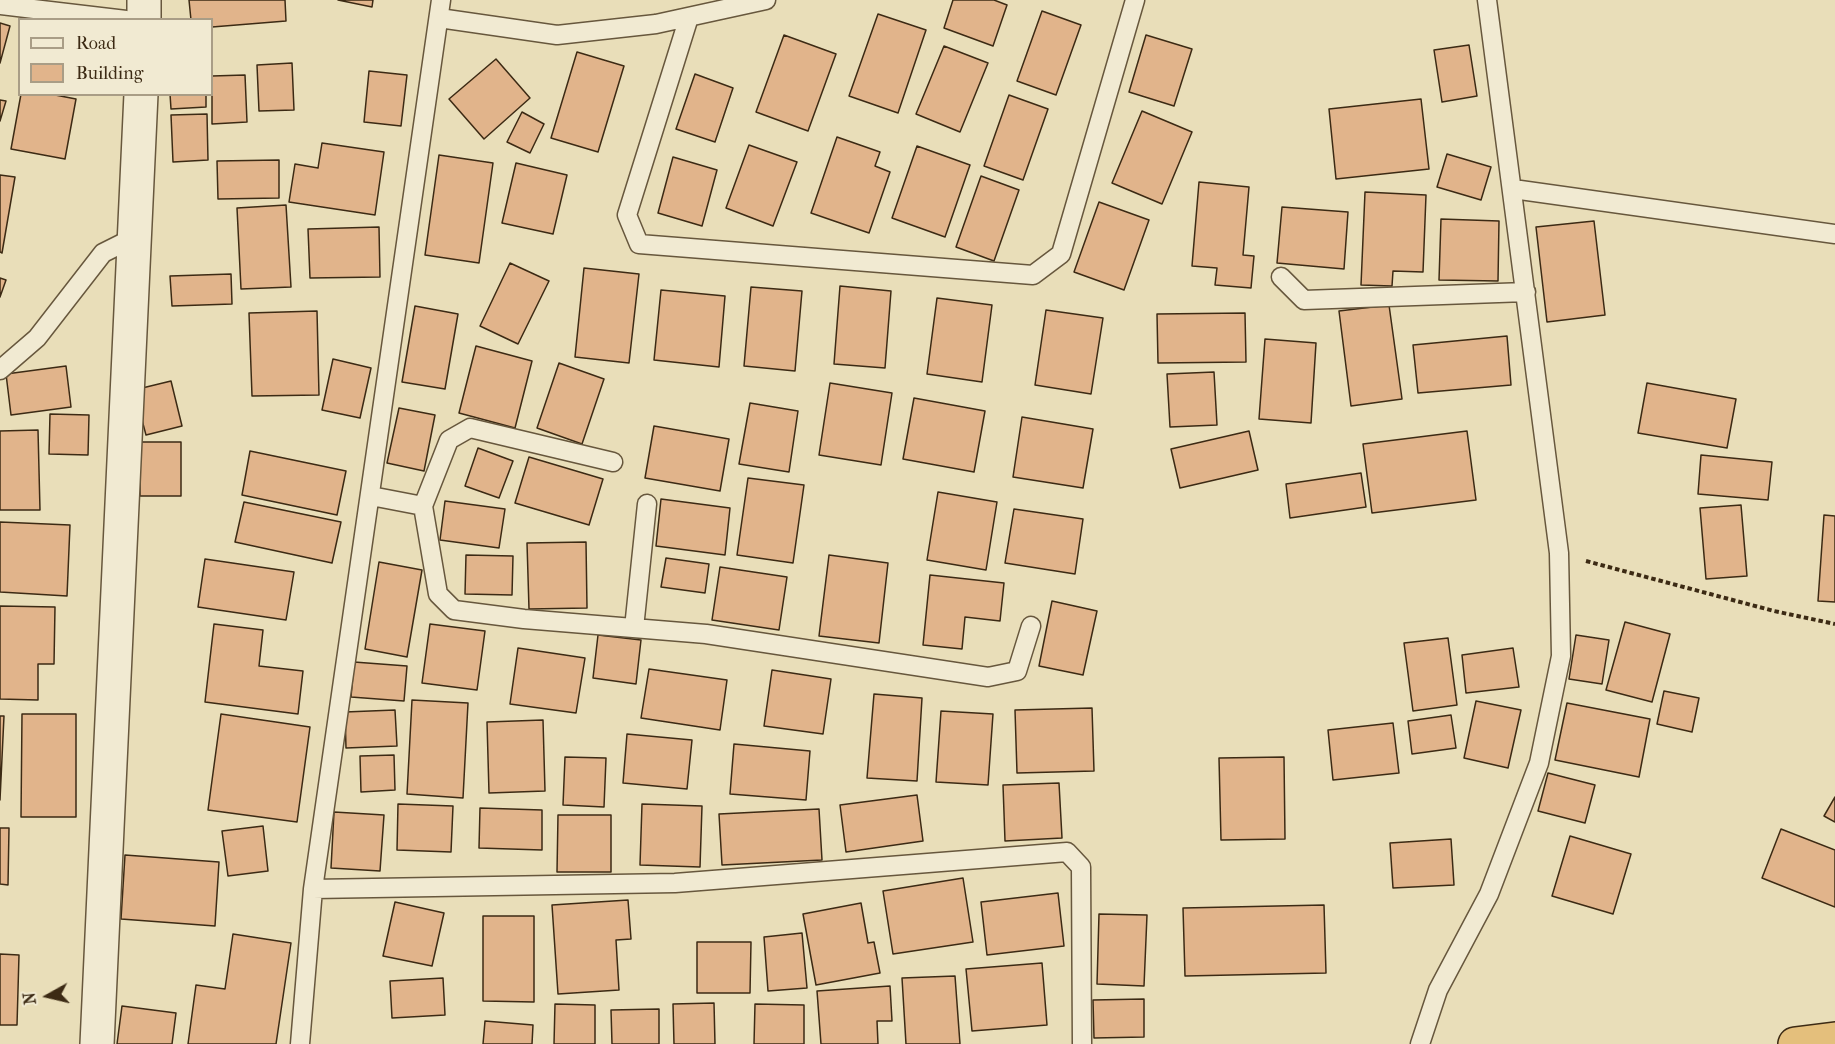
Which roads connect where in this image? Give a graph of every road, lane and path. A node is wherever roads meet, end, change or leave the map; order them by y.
1 (144, 0) edge
2 (766, 0) edge
3 (1135, 0) edge
4 (1487, 0) edge
5 (0, 5) edge
6 (440, 9) edge
7 (689, 17) junction
8 (109, 18) edge
9 (144, 18) edge
10 (141, 96) edge
11 (1513, 189) junction
12 (1835, 234) edge
13 (135, 237) junction
14 (1281, 277) dead end
15 (1526, 292) junction
16 (0, 370) edge
17 (613, 462) dead end
18 (371, 496) junction
19 (647, 504) dead end
20 (423, 506) junction
21 (1560, 553) junction
22 (1835, 624) edge
23 (1031, 626) dead end
24 (633, 628) junction
25 (313, 889) junction
26 (1835, 1039) edge
27 (98, 1044) edge
28 (300, 1044) edge
29 (1082, 1044) edge
30 (1420, 1044) edge
31 (1795, 1044) edge

1 - 9 street
2 - 7 lane
3 - 7 lane
4 - 11 lane
5 - 8 lane
6 - 7 lane
6 - 18 lane
10 - 13 street
11 - 12 lane
11 - 15 lane
13 - 16 lane
13 - 27 street
14 - 15 lane
15 - 21 lane
17 - 20 lane
18 - 20 lane
18 - 25 lane
19 - 24 lane
20 - 24 lane
21 - 22 path
21 - 30 lane
23 - 24 lane
25 - 28 lane
25 - 29 lane
26 - 31 highway

